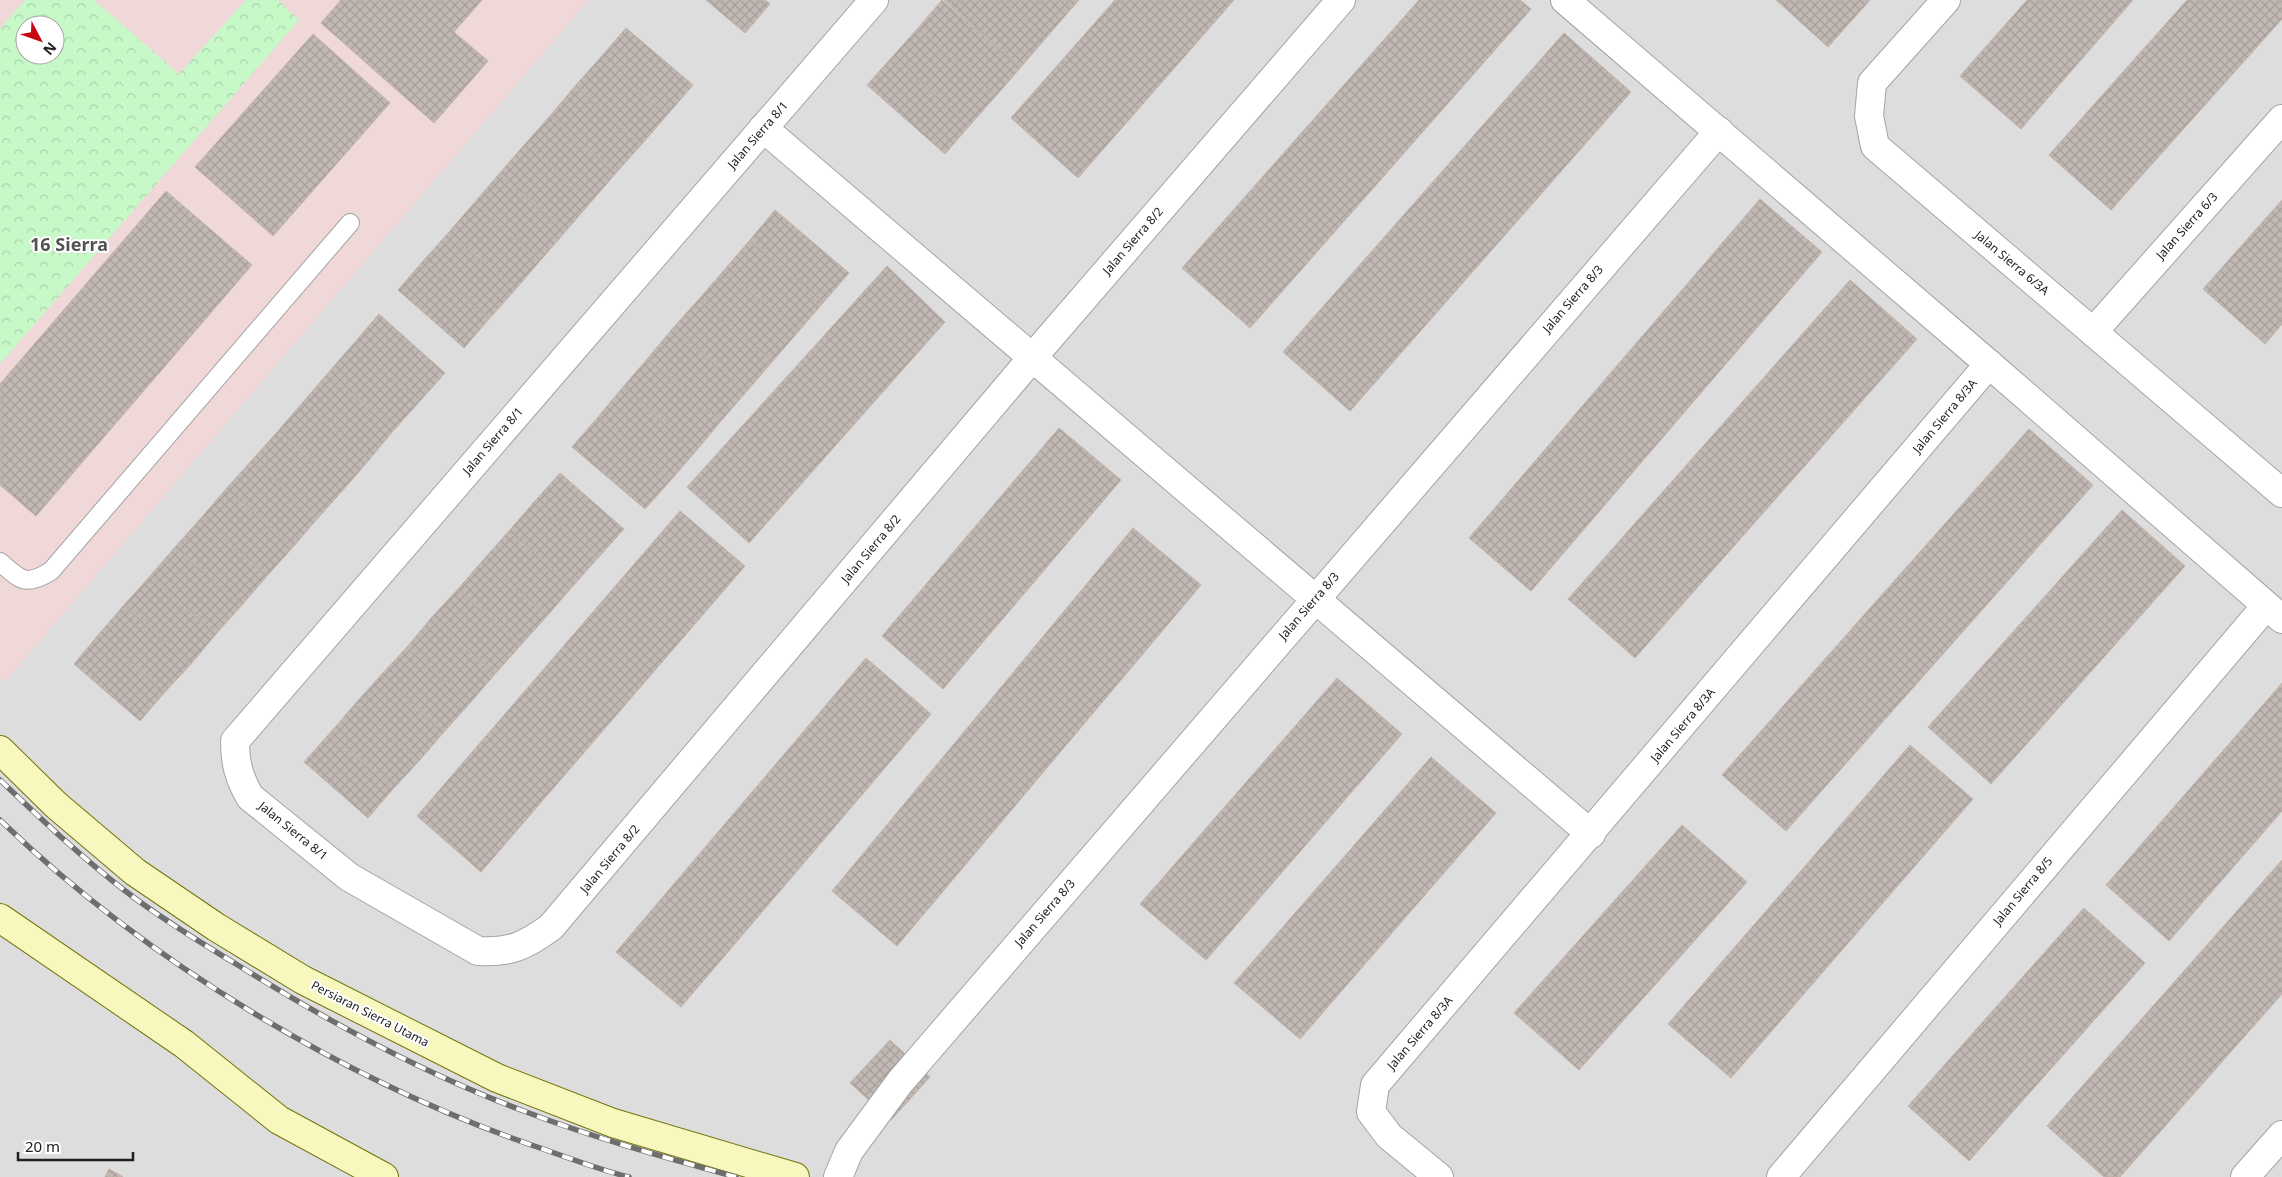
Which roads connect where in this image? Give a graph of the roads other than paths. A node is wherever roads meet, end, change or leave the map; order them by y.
1 (874, 0) edge
2 (1342, 0) edge
3 (1565, 0) edge
4 (1946, 0) edge
5 (2282, 119) edge
6 (763, 128) junction
7 (1718, 130) junction
8 (350, 223) dead end
9 (2093, 332) junction
10 (1032, 358) junction
11 (1990, 364) junction
12 (2282, 493) edge
13 (0, 562) edge
14 (1314, 599) junction
15 (2274, 612) edge
16 (0, 750) edge
17 (1590, 834) junction
18 (350, 877) joint
19 (0, 918) edge
20 (2282, 1135) edge
21 (384, 1177) edge
22 (795, 1177) edge
23 (838, 1177) edge
24 (1439, 1177) edge
25 (1781, 1177) edge
26 (2245, 1177) edge

1 - 6 street, Jalan Sierra 8/1
2 - 10 street, Jalan Sierra 8/2
3 - 7 street
4 - 9 street, Jalan Sierra 6/3A
5 - 9 street, Jalan Sierra 6/3
6 - 10 street
6 - 18 street, Jalan Sierra 8/1
7 - 11 street
7 - 14 street, Jalan Sierra 8/3
8 - 13 lane
9 - 12 street, Jalan Sierra 6/3A
10 - 14 street
10 - 18 street, Jalan Sierra 8/2
11 - 15 street
11 - 17 street, Jalan Sierra 8/3A
14 - 17 street
14 - 23 street, Jalan Sierra 8/3
15 - 25 street, Jalan Sierra 8/5
16 - 22 main road, Persiaran Sierra Utama
17 - 24 street, Jalan Sierra 8/3A
19 - 21 main road
20 - 26 street

